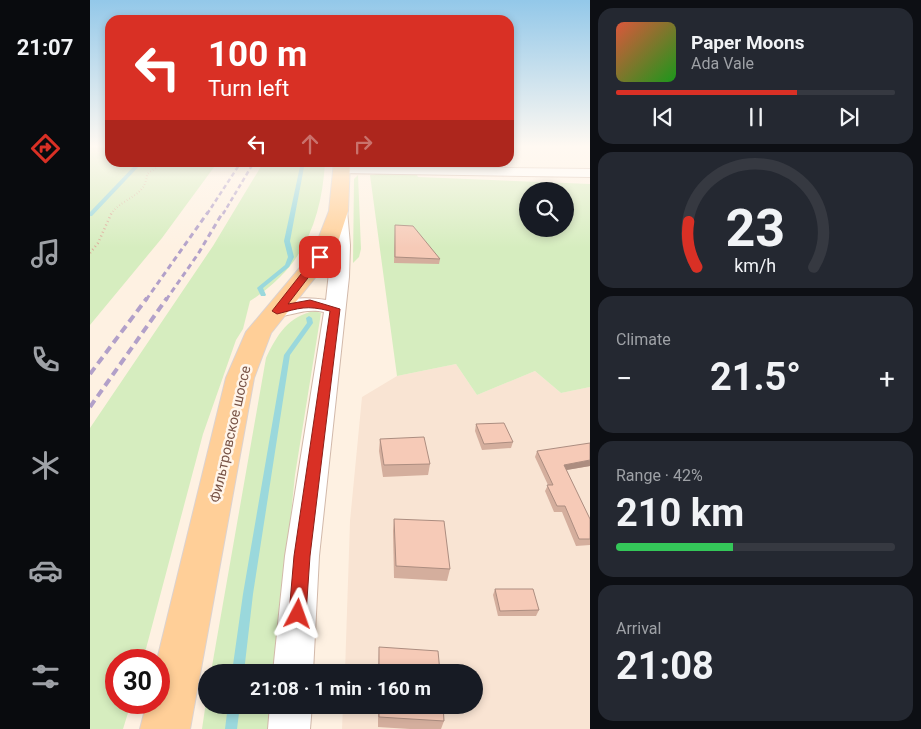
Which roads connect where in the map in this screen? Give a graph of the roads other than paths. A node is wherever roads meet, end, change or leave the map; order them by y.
1 (342, 180) edge
2 (339, 210) junction
3 (335, 309) junction
4 (277, 311) junction
5 (294, 664) edge
6 (290, 714) edge
7 (165, 729) edge
8 (289, 729) edge

1 - 2 main road, Фильтровское шоссе
2 - 3 street
2 - 4 main road, Фильтровское шоссе
3 - 4 street
3 - 5 street
4 - 7 main road, Фильтровское шоссе
6 - 8 street

